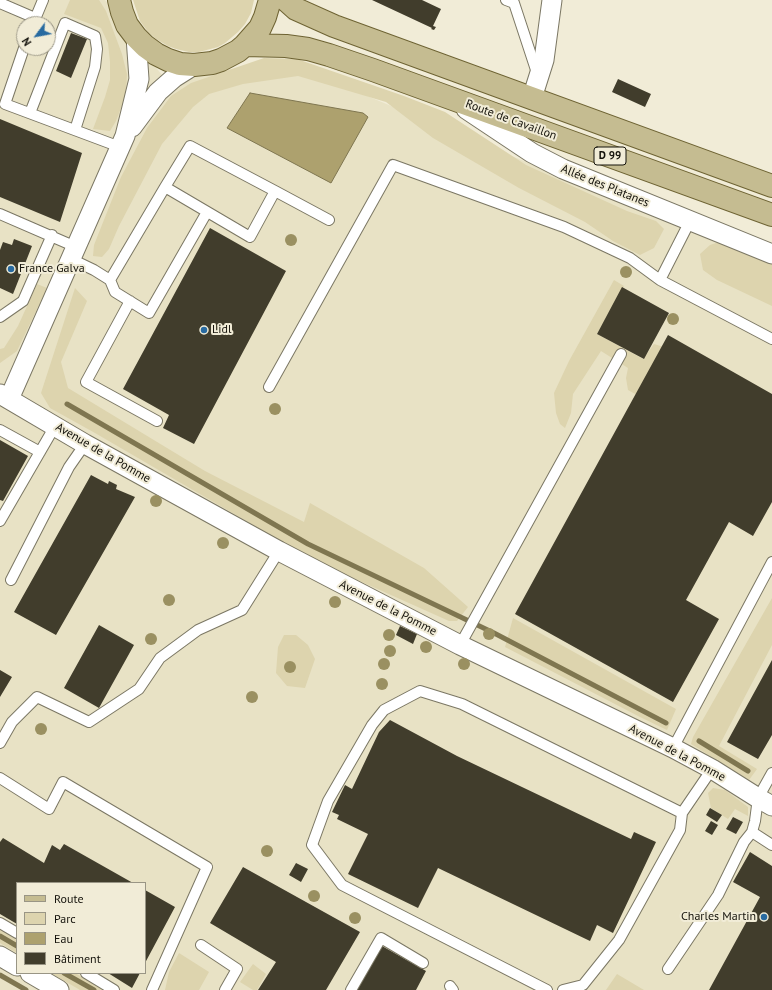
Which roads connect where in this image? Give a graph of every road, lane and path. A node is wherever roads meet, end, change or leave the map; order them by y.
1 (43, 0) edge
2 (119, 0) edge
3 (270, 0) edge
4 (286, 0) edge
5 (506, 0) edge
6 (552, 0) edge
7 (0, 3) edge
8 (25, 16) edge
9 (36, 16) edge
10 (136, 37) junction
11 (245, 45) junction
12 (21, 56) edge
13 (194, 65) junction
14 (539, 77) junction
15 (449, 97) junction
16 (532, 98) junction
17 (30, 113) junction
18 (75, 130) junction
19 (123, 142) junction
20 (772, 186) edge
21 (165, 187) junction
22 (275, 191) junction
23 (207, 212) junction
24 (0, 214) edge
25 (772, 215) edge
26 (329, 220) dead end
27 (690, 221) junction
28 (52, 236) junction
29 (74, 253) junction
30 (772, 254) edge
31 (110, 280) junction
32 (660, 280) junction
33 (130, 301) junction
34 (0, 317) edge
35 (772, 339) edge
36 (621, 354) dead end
37 (269, 387) dead end
38 (5, 396) edge
39 (157, 421) dead end
40 (55, 426) junction
41 (0, 430) edge
42 (85, 444) junction
43 (40, 452) junction
44 (0, 521) edge
45 (279, 551) junction
46 (772, 562) edge
47 (11, 580) dead end
48 (460, 645) junction
49 (0, 743) edge
50 (673, 748) junction
51 (712, 769) junction
52 (772, 773) edge
53 (0, 778) edge
54 (765, 802) edge
55 (682, 813) junction
56 (752, 832) junction
57 (772, 845) edge
58 (0, 923) edge
59 (16, 932) edge
60 (201, 945) dead end
61 (0, 956) edge
62 (423, 963) dead end
63 (16, 965) edge
64 (668, 968) dead end
65 (32, 974) edge
66 (88, 974) edge
67 (59, 990) edge
68 (114, 990) edge
69 (152, 990) edge
70 (225, 990) edge
71 (351, 990) edge
72 (548, 990) edge
73 (563, 990) edge

1 - 9 lane
2 - 10 main road
3 - 11 main road
4 - 16 main road, D 99
5 - 14 lane
6 - 14 street
7 - 8 lane
10 - 13 main road
10 - 19 street
11 - 13 main road
11 - 15 main road, Route de Cavaillon / D 99
12 - 17 lane
13 - 19 street
14 - 16 street
15 - 25 main road, Route de Cavaillon / D 99
15 - 27 street, Allée des Platanes
16 - 20 main road, D 99
17 - 18 lane
17 - 18 lane
18 - 19 lane
19 - 29 street
21 - 22 lane
21 - 23 lane
21 - 31 lane
22 - 23 lane
22 - 26 lane
23 - 33 lane
24 - 28 lane
27 - 30 street, Allée des Platanes
27 - 32 lane
28 - 29 lane
28 - 34 lane
29 - 31 lane
29 - 38 street
31 - 33 lane
32 - 35 lane
32 - 37 lane
33 - 39 lane
36 - 48 lane
38 - 40 street, Avenue de la Pomme
40 - 42 street, Avenue de la Pomme
40 - 43 lane
41 - 43 lane
42 - 45 street, Avenue de la Pomme
42 - 47 lane
43 - 44 lane
45 - 48 street, Avenue de la Pomme
45 - 49 lane
46 - 50 lane
48 - 50 street, Avenue de la Pomme
50 - 51 street, Avenue de la Pomme
51 - 54 street, Avenue de la Pomme
51 - 55 lane
52 - 54 lane
53 - 69 lane
54 - 56 lane
55 - 72 lane
55 - 73 lane
56 - 57 lane
56 - 64 lane
58 - 59 lane
60 - 70 lane
61 - 63 street
62 - 71 lane
65 - 67 street
66 - 68 lane

